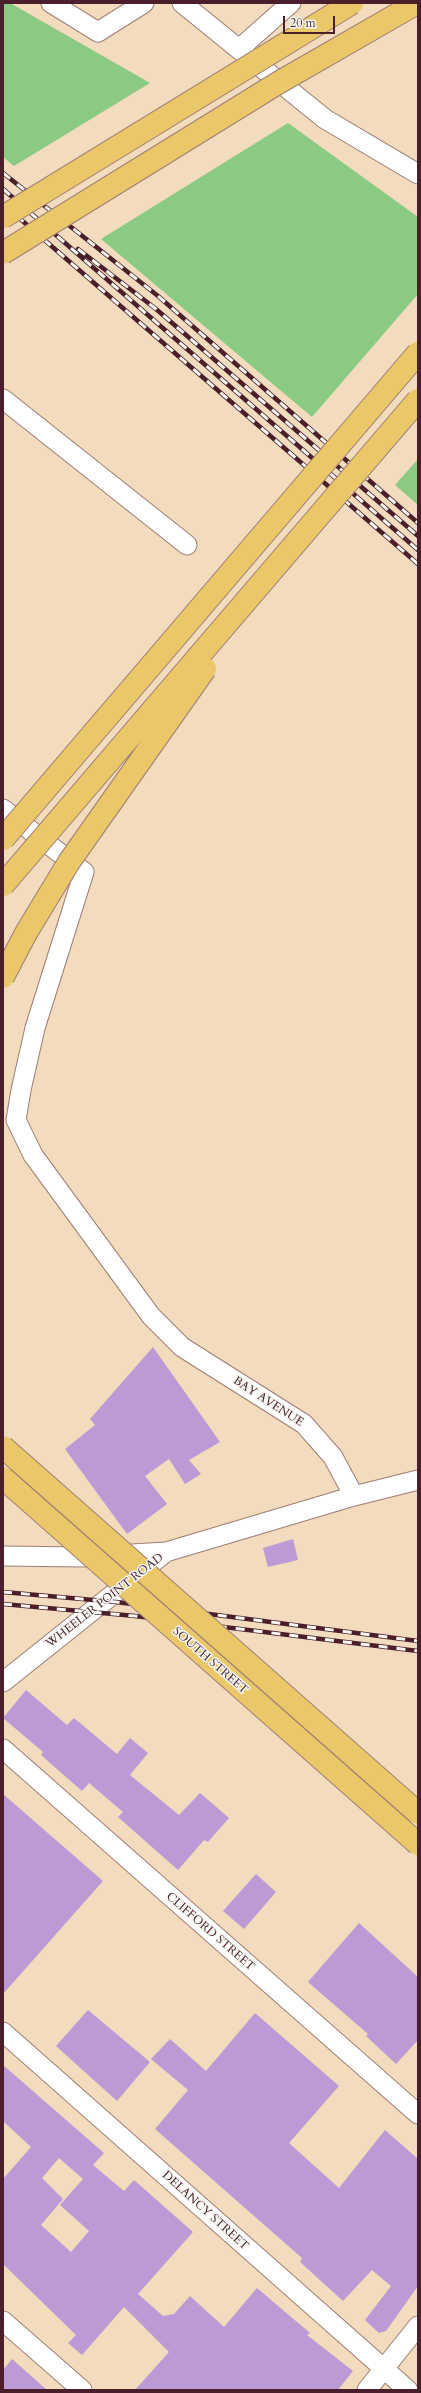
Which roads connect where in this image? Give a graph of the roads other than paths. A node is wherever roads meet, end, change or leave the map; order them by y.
1 (51, 3) edge
2 (144, 3) edge
3 (182, 3) edge
4 (291, 3) edge
5 (352, 3) edge
6 (417, 3) edge
7 (239, 50) junction
8 (418, 174) edge
9 (3, 217) edge
10 (3, 253) edge
11 (418, 353) edge
12 (3, 399) edge
13 (418, 400) edge
14 (187, 545) dead end
15 (293, 546) junction
16 (3, 809) edge
17 (3, 839) edge
18 (3, 885) edge
19 (3, 977) edge
20 (3, 1447) edge
21 (3, 1478) edge
22 (418, 1480) edge
23 (354, 1496) junction
24 (166, 1552) junction
25 (3, 1556) edge
26 (3, 1682) edge
27 (3, 1749) edge
28 (418, 1813) edge
29 (418, 1844) edge
30 (3, 2032) edge
31 (418, 2114) edge
32 (3, 2321) edge
33 (418, 2326) edge
34 (384, 2369) junction
35 (82, 2390) edge
36 (367, 2390) edge
37 (408, 2390) edge

1 - 2 street
3 - 7 street
4 - 7 street
5 - 9 main road, bridge
6 - 10 main road, bridge
7 - 8 street
11 - 17 main road, bridge
12 - 14 street
13 - 15 main road, bridge
15 - 18 main road, bridge
15 - 19 main road, bridge
16 - 23 street, BAY AVENUE
20 - 28 main road, SOUTH STREET, bridge
21 - 29 main road, SOUTH STREET, bridge
22 - 23 street
23 - 24 street, WHEELER POINT ROAD
24 - 25 street
24 - 26 street, WHEELER POINT ROAD
27 - 31 street, CLIFFORD STREET
30 - 34 street, DELANCY STREET
32 - 35 street
33 - 34 street
34 - 36 street
34 - 37 street, DELANCY STREET

